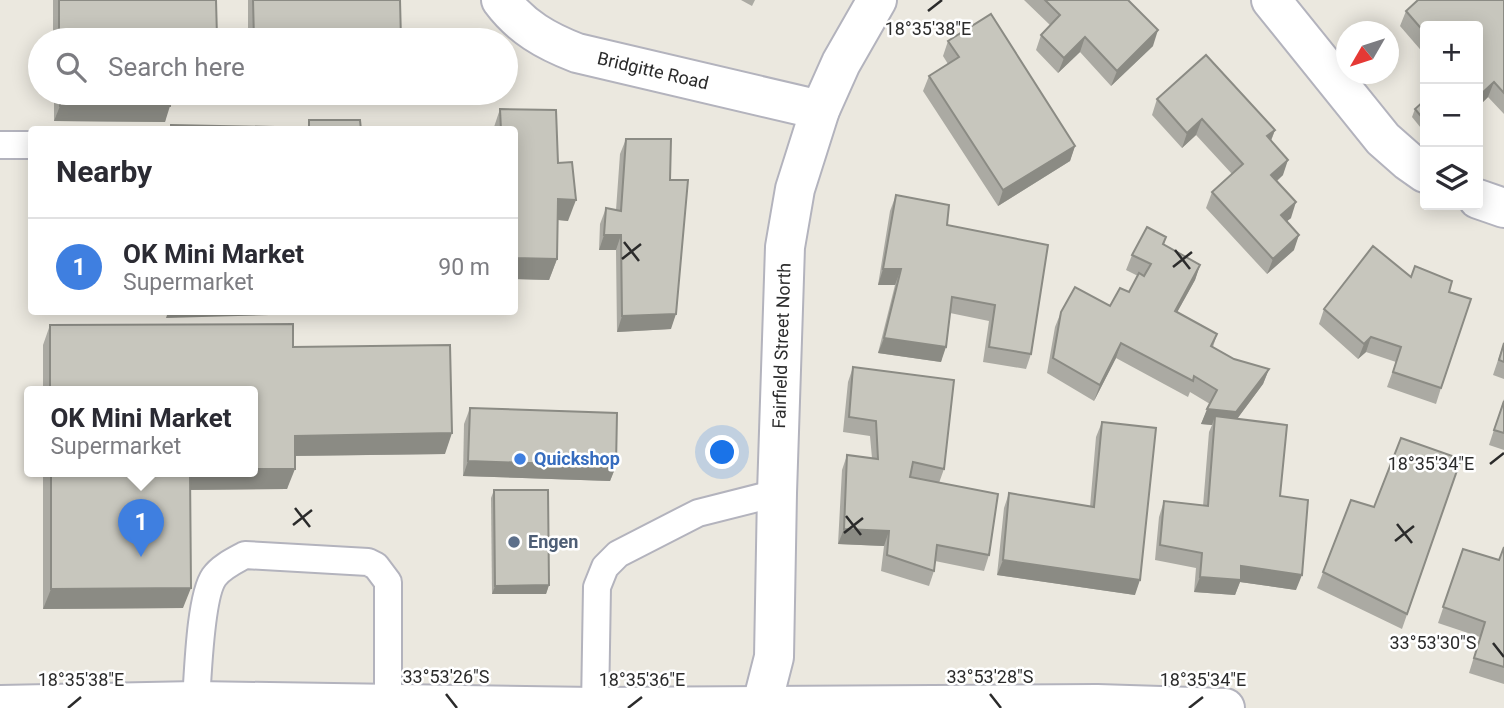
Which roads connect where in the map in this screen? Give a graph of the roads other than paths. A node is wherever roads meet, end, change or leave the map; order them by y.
1 (501, 0) edge
2 (877, 0) edge
3 (1271, 0) edge
4 (820, 110) junction
5 (0, 145) edge
6 (28, 145) edge
7 (1420, 169) edge
8 (1483, 201) edge
9 (1504, 208) edge
10 (777, 493) junction
11 (196, 701) junction
12 (388, 703) junction
13 (0, 705) edge
14 (762, 706) edge
15 (595, 707) edge
16 (1225, 708) edge

1 - 4 street, Bridgitte Road
2 - 4 street, Fairfield Street North
3 - 7 street
4 - 10 street, Fairfield Street North
5 - 6 lane
8 - 9 street
10 - 14 street, Fairfield Street North
10 - 15 lane
11 - 12 street
11 - 12 lane
11 - 13 street
12 - 15 street
14 - 15 street
14 - 16 street

